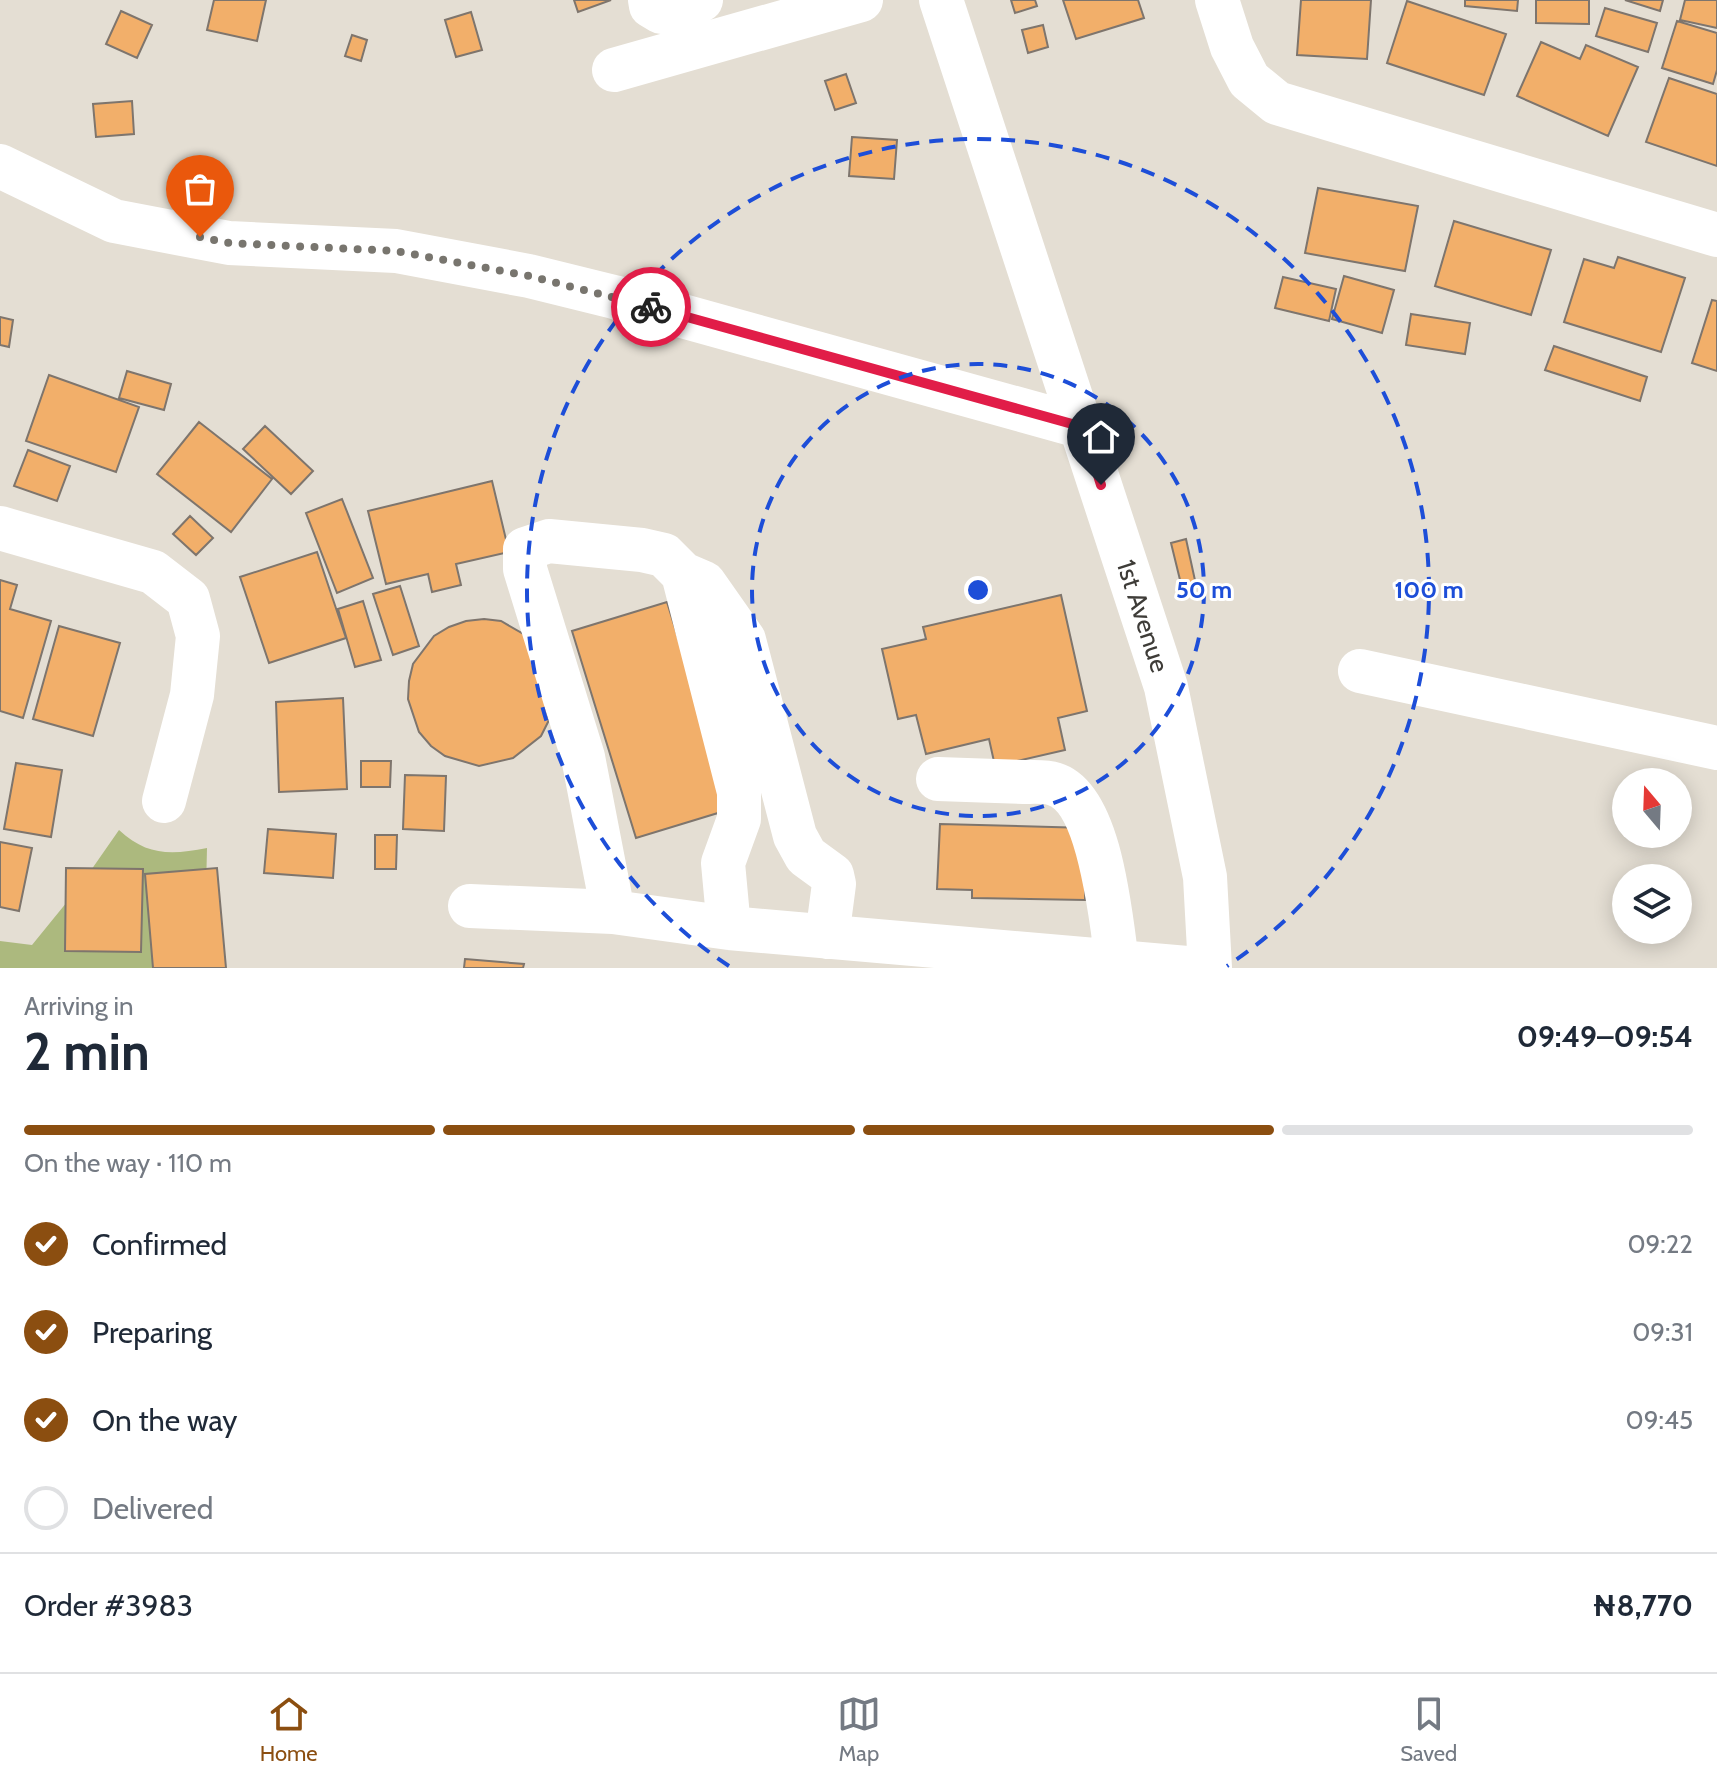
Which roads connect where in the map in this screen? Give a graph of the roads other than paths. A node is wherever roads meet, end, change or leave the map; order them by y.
1 (650, 0) edge
2 (701, 0) edge
3 (861, 0) edge
4 (941, 0) edge
5 (1217, 0) edge
6 (614, 70) dead end
7 (0, 166) edge
8 (1717, 235) edge
9 (1083, 427) junction
10 (0, 528) edge
11 (683, 574) junction
12 (1360, 671) dead end
13 (1717, 748) edge
14 (938, 779) dead end
15 (164, 801) dead end
16 (470, 906) dead end
17 (613, 912) junction
18 (729, 928) junction
19 (827, 937) junction
20 (1117, 962) junction
21 (1187, 968) edge
22 (1210, 968) edge

1 - 2 street
3 - 6 street
4 - 9 street, 1st Avenue
5 - 8 street
7 - 9 street
9 - 22 street, 1st Avenue
10 - 15 street
11 - 17 street
11 - 18 street
11 - 19 street
12 - 13 street
14 - 20 street
16 - 17 street
17 - 18 street
18 - 19 street
19 - 20 street
20 - 21 street

